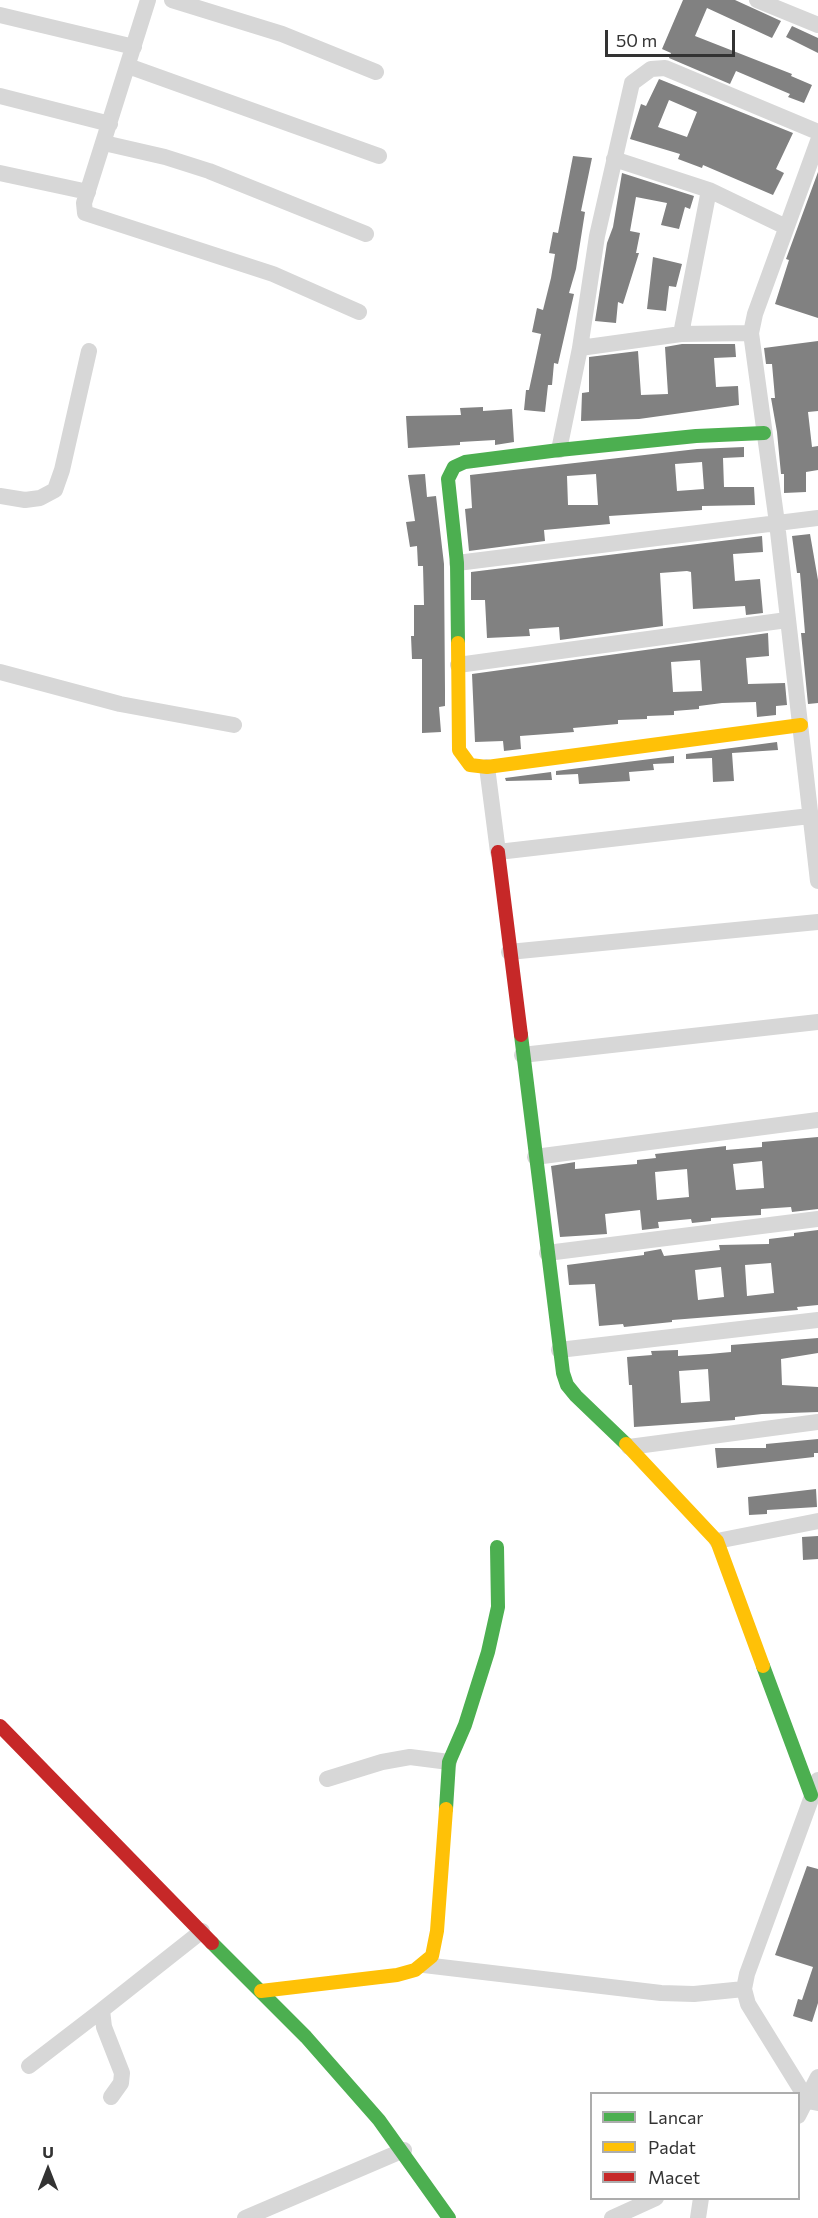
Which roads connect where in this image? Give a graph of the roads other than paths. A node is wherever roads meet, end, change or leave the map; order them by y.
1 (148, 0) edge
2 (172, 0) edge
3 (762, 1) edge
4 (0, 15) edge
5 (818, 24) edge
6 (134, 47) junction
7 (128, 66) junction
8 (376, 72) dead end
9 (0, 96) edge
10 (110, 124) junction
11 (818, 132) edge
12 (818, 141) edge
13 (104, 143) junction
14 (379, 156) dead end
15 (614, 159) junction
16 (0, 173) edge
17 (709, 190) junction
18 (88, 192) junction
19 (786, 227) junction
20 (366, 234) dead end
21 (359, 312) dead end
22 (751, 333) junction
23 (681, 334) junction
24 (580, 348) junction
25 (89, 351) dead end
26 (764, 433) junction
27 (559, 450) junction
28 (0, 496) edge
29 (818, 518) edge
30 (777, 523) junction
31 (457, 563) junction
32 (787, 620) junction
33 (458, 665) junction
34 (0, 672) edge
35 (234, 725) dead end
36 (801, 725) junction
37 (487, 767) junction
38 (810, 816) junction
39 (498, 852) junction
40 (818, 881) edge
41 (818, 922) edge
42 (509, 952) junction
43 (818, 1022) edge
44 (522, 1055) junction
45 (818, 1120) edge
46 (535, 1157) junction
47 (818, 1219) edge
48 (547, 1252) junction
49 (818, 1320) edge
50 (559, 1350) junction
51 (818, 1422) edge
52 (629, 1447) junction
53 (818, 1521) edge
54 (717, 1541) junction
55 (497, 1547) dead end
56 (0, 1726) edge
57 (449, 1762) junction
58 (327, 1779) dead end
59 (818, 1780) edge
60 (811, 1795) junction
61 (202, 1932) junction
62 (424, 1965) junction
63 (261, 1991) junction
64 (737, 1991) junction
65 (102, 2010) junction
66 (29, 2066) dead end
67 (818, 2077) edge
68 (111, 2097) dead end
69 (813, 2102) edge
70 (800, 2114) edge
71 (404, 2150) junction
72 (654, 2200) edge
73 (701, 2200) edge
74 (621, 2216) edge
75 (245, 2218) edge
76 (449, 2218) edge
77 (698, 2218) edge

1 - 6 street
2 - 8 street
3 - 5 street
4 - 6 street
6 - 7 street
7 - 10 street
7 - 14 street
9 - 10 street
10 - 13 street
11 - 15 street
12 - 19 street
13 - 18 street
13 - 20 street
15 - 17 street
15 - 24 street
16 - 18 street
17 - 19 street
17 - 23 street
18 - 21 street
19 - 22 street
22 - 23 street
22 - 26 street
23 - 24 street
24 - 27 street
25 - 28 street
26 - 27 street
26 - 30 street
27 - 31 street
29 - 30 street
30 - 31 street
30 - 32 street
31 - 33 street
32 - 33 street
32 - 36 street
33 - 37 street
34 - 35 street
36 - 37 street
36 - 38 street
37 - 39 street
38 - 39 street
38 - 40 street
39 - 42 street
41 - 42 street
42 - 44 street
43 - 44 street
44 - 46 street
45 - 46 street
46 - 48 street
47 - 48 street
48 - 50 street
49 - 50 street
50 - 52 street
51 - 52 street
52 - 54 street
53 - 54 street
54 - 60 street
55 - 57 street
56 - 61 street
57 - 58 street
57 - 62 street
59 - 60 street
60 - 64 street
61 - 63 street
61 - 65 street
62 - 63 street
62 - 64 street
63 - 71 street
64 - 69 street
65 - 66 street
65 - 68 street
67 - 69 street
69 - 70 street
71 - 75 street
71 - 76 street
72 - 74 street
73 - 77 street

